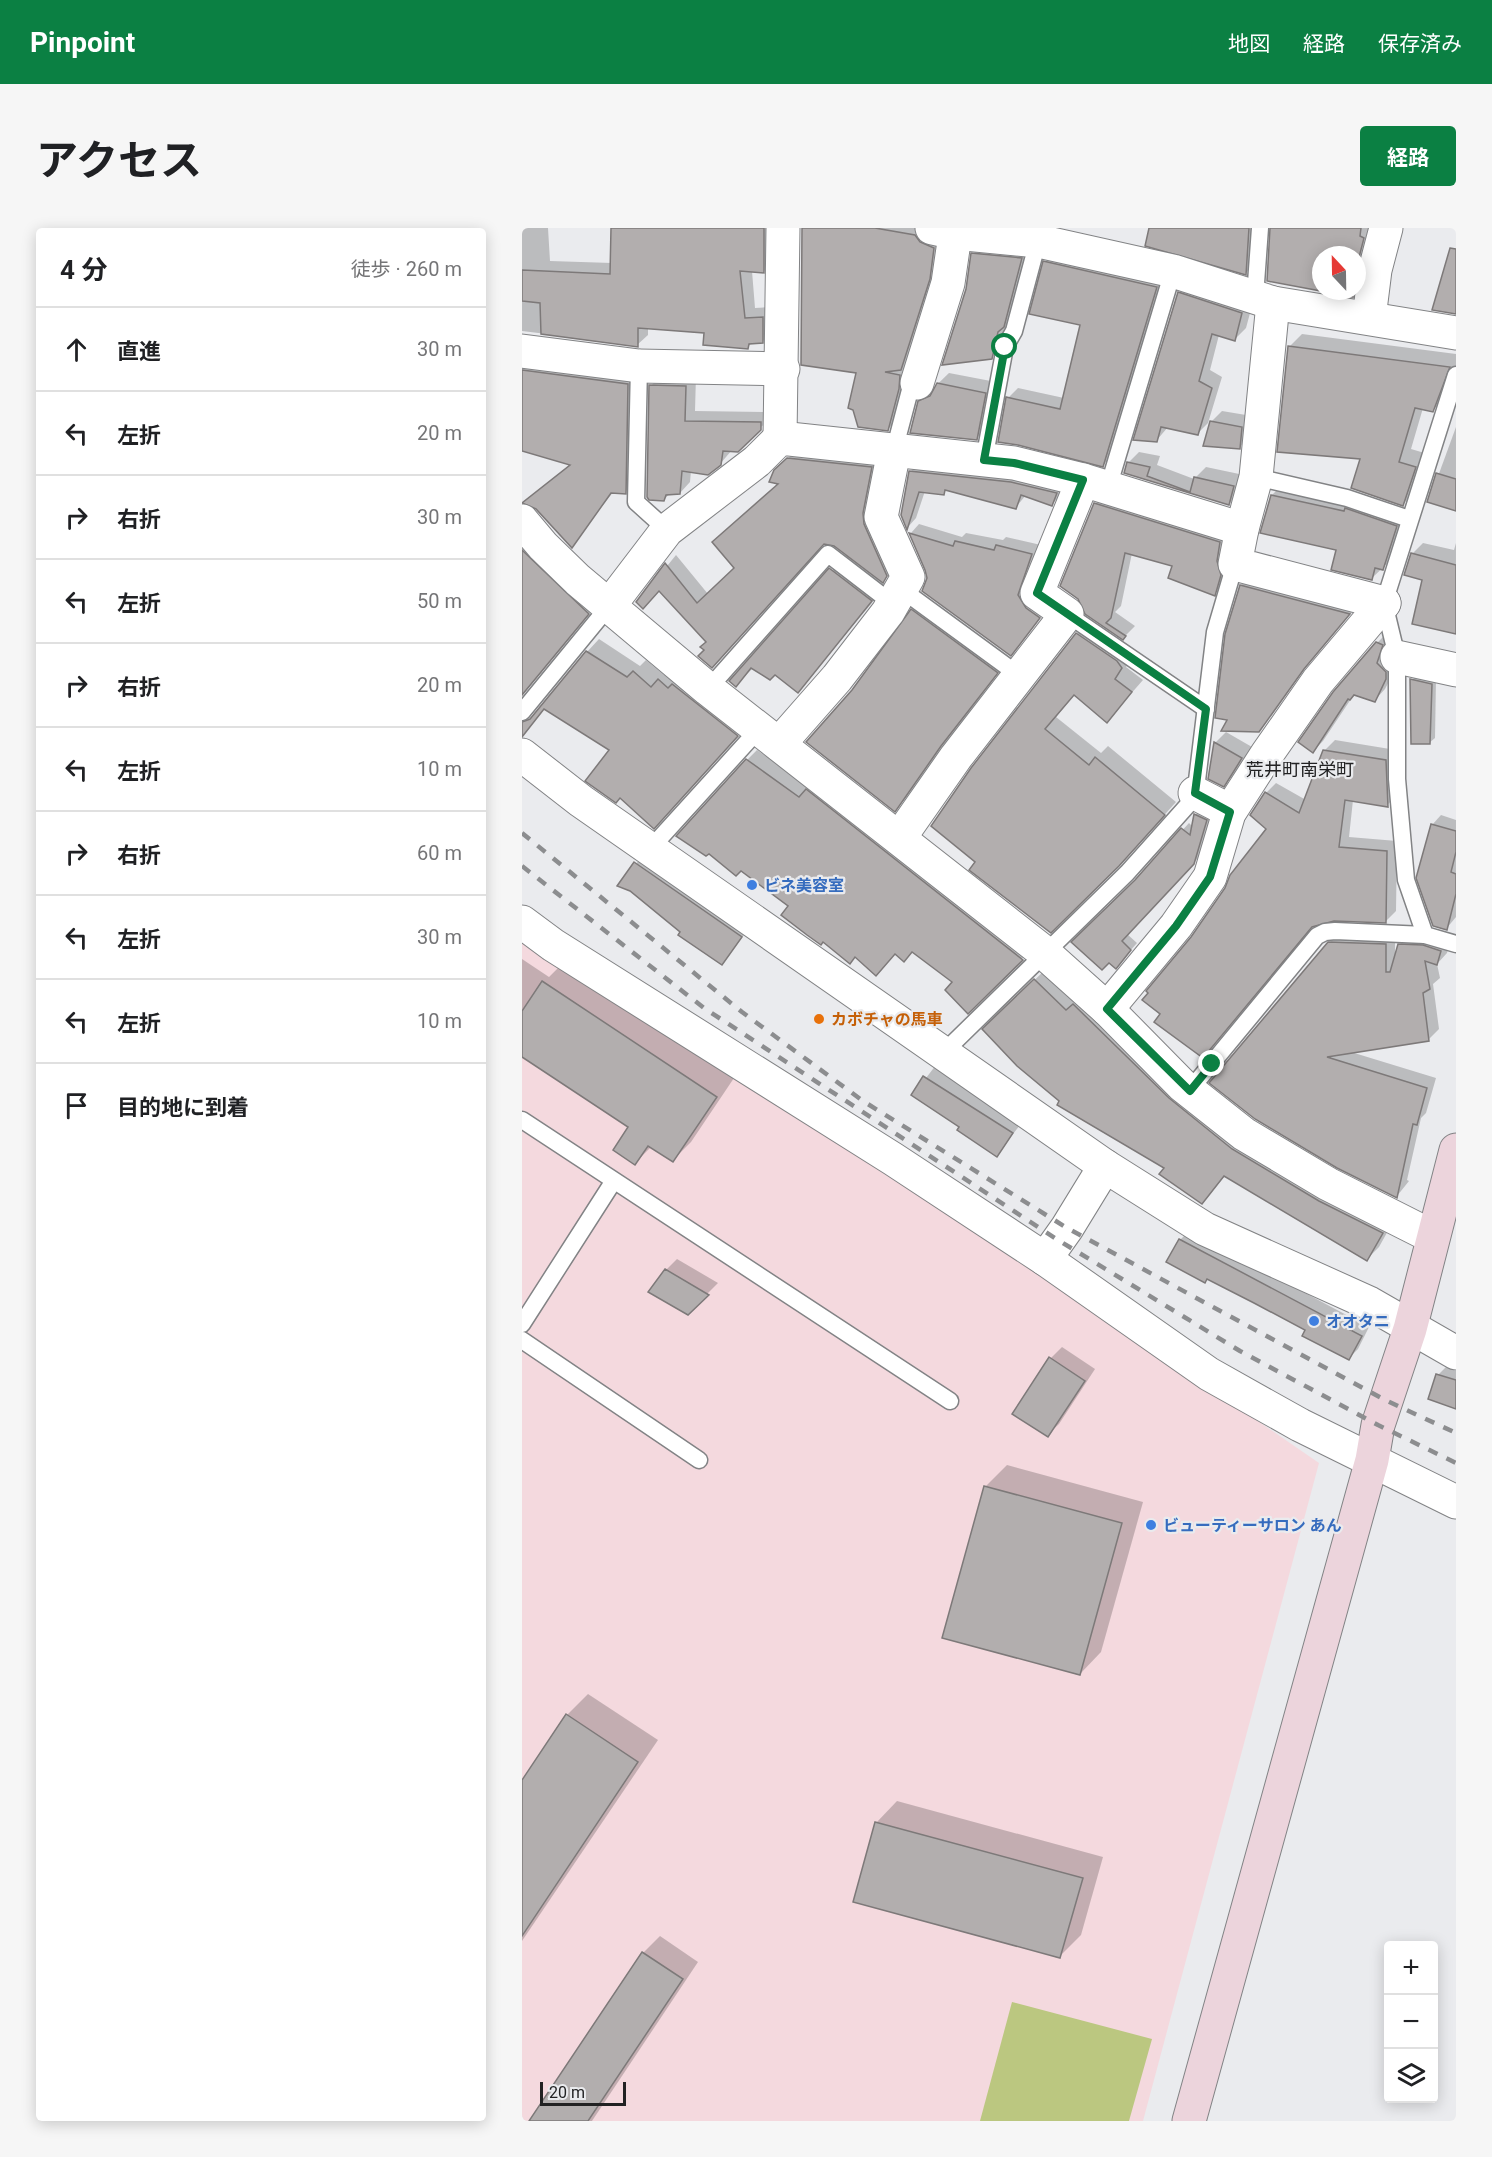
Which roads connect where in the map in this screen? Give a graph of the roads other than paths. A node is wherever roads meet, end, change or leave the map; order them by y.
1 (783, 228) edge
2 (1260, 228) edge
3 (1386, 228) edge
4 (948, 230) edge
5 (1040, 235) edge
6 (1173, 271) junction
7 (1264, 300) junction
8 (1369, 318) junction
9 (1456, 333) edge
10 (522, 351) edge
11 (639, 366) junction
12 (783, 369) junction
13 (1456, 375) edge
14 (917, 383) joint
15 (780, 438) junction
16 (894, 451) junction
17 (984, 460) junction
18 (1256, 477) junction
19 (1096, 484) junction
20 (1409, 519) junction
21 (522, 521) edge
22 (1242, 529) junction
23 (667, 530) junction
24 (1235, 564) junction
25 (897, 596) junction
26 (1384, 603) junction
27 (609, 606) junction
28 (1067, 614) junction
29 (1397, 657) junction
30 (1456, 670) edge
31 (1020, 676) junction
32 (708, 689) junction
33 (1206, 709) junction
34 (522, 712) edge
35 (769, 736) junction
36 (522, 755) edge
37 (1195, 793) junction
38 (1230, 812) junction
39 (900, 837) junction
40 (650, 849) junction
41 (522, 922) edge
42 (1425, 935) junction
43 (1456, 944) edge
44 (1046, 954) junction
45 (1107, 1009) junction
46 (943, 1053) junction
47 (1190, 1091) junction
48 (522, 1120) edge
49 (1456, 1150) edge
50 (1105, 1166) junction
51 (613, 1182) junction
52 (1442, 1229) edge
53 (1045, 1259) junction
54 (522, 1324) edge
55 (1410, 1329) junction
56 (522, 1340) edge
57 (1456, 1353) edge
58 (950, 1401) dead end
59 (699, 1460) dead end
60 (1371, 1460) junction
61 (1456, 1502) edge
62 (1189, 2121) edge

1 - 12 street
2 - 7 lane
3 - 8 street
4 - 5 street
4 - 14 street
5 - 6 street
5 - 17 lane
6 - 7 street
6 - 19 lane
7 - 8 street
7 - 18 street
8 - 9 street
10 - 11 street
11 - 12 street
11 - 23 lane
12 - 15 street
13 - 20 lane
14 - 16 lane
15 - 16 street
15 - 23 street
16 - 17 street
16 - 25 street
17 - 19 street
18 - 20 lane
18 - 22 street
19 - 22 street
19 - 28 street
20 - 26 lane
21 - 27 street
22 - 24 street
23 - 27 street
24 - 26 street
24 - 33 lane
25 - 31 lane
25 - 32 lane
25 - 35 street
26 - 29 lane
26 - 38 street
27 - 32 street
27 - 34 lane
28 - 31 street
28 - 33 lane
29 - 30 street
29 - 42 lane
31 - 39 street
32 - 35 street
33 - 37 lane
35 - 39 street
35 - 40 lane
36 - 40 street
37 - 38 street
37 - 44 lane
38 - 45 street
39 - 44 street
40 - 46 street
41 - 53 street
42 - 43 lane
42 - 47 lane
44 - 45 street
44 - 46 lane
45 - 47 street
46 - 50 street
47 - 52 street
48 - 51 lane
49 - 52 street
50 - 53 street
50 - 55 street
51 - 54 lane
51 - 58 lane
52 - 55 street
53 - 60 street
55 - 57 street
55 - 60 street
56 - 59 lane
60 - 61 street
60 - 62 street

